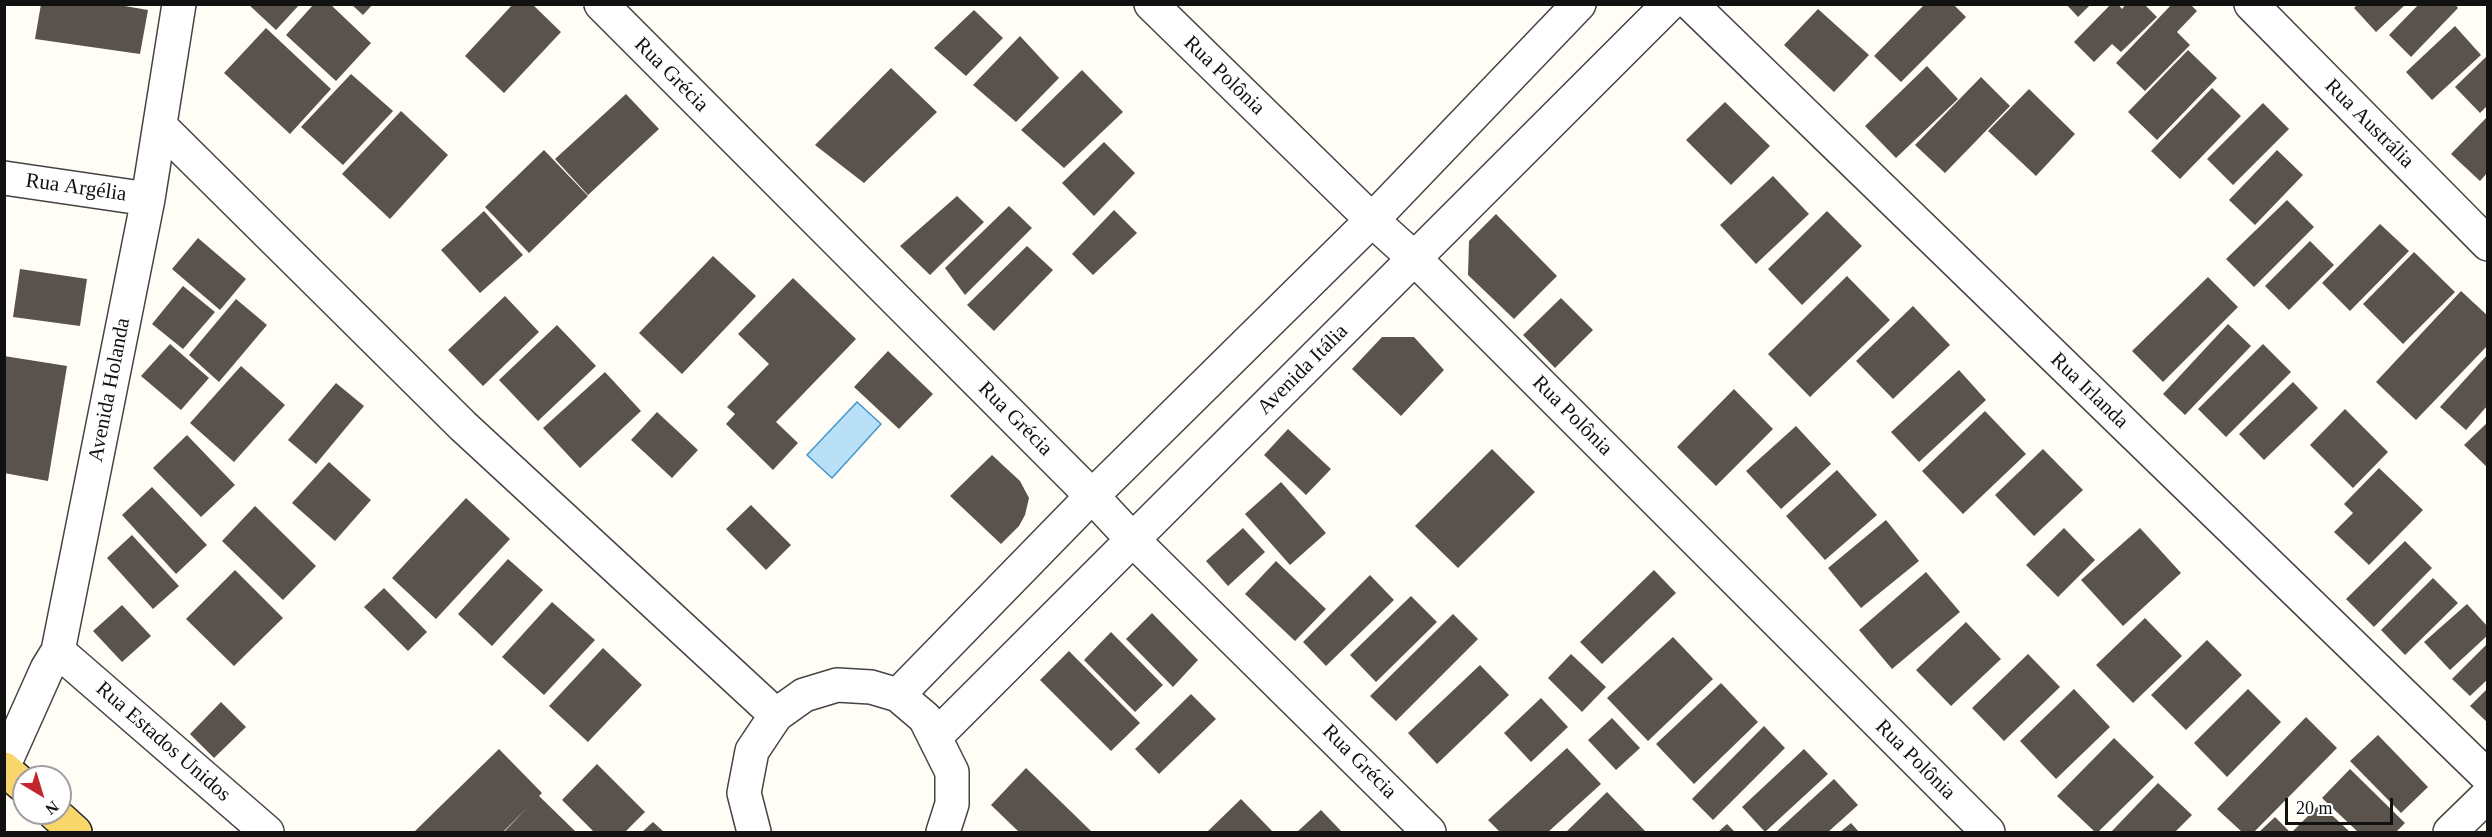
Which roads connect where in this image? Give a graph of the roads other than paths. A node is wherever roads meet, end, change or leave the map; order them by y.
1 (179, 4) edge
2 (601, 4) edge
3 (1150, 4) edge
4 (1579, 4) edge
5 (1670, 4) edge
6 (1690, 4) edge
7 (2252, 4) edge
8 (161, 127) junction
9 (4, 178) edge
10 (148, 199) junction
11 (1372, 220) junction
12 (2487, 244) edge
13 (1415, 259) junction
14 (1092, 496) junction
15 (1133, 540) junction
16 (58, 651) junction
17 (898, 695) junction
18 (776, 715) junction
19 (936, 736) junction
20 (4, 767) edge
21 (2487, 777) edge
22 (2487, 795) edge
23 (267, 832) edge
24 (754, 832) edge
25 (943, 832) edge
26 (1429, 832) edge
27 (1988, 832) edge
28 (2451, 832) edge

1 - 8 street, Avenida Holanda
2 - 14 street, Rua Grécia
3 - 11 street, Rua Polônia
4 - 11 street
5 - 13 street, Avenida Itália
6 - 21 street, Rua Irlanda
7 - 12 street, Rua Austrália
8 - 10 street, Avenida Holanda
8 - 18 street
9 - 10 street, Rua Argélia
10 - 16 street, Avenida Holanda
11 - 13 street, Rua Polônia
11 - 14 street
13 - 15 street, Avenida Itália
13 - 27 street, Rua Polônia
14 - 15 street, Rua Grécia
14 - 17 street
15 - 19 street, Avenida Itália
15 - 26 street, Rua Grécia
16 - 20 street, Avenida Holanda
16 - 23 street, Rua Estados Unidos
17 - 18 street
17 - 19 street
18 - 24 street
19 - 25 street
22 - 28 street

